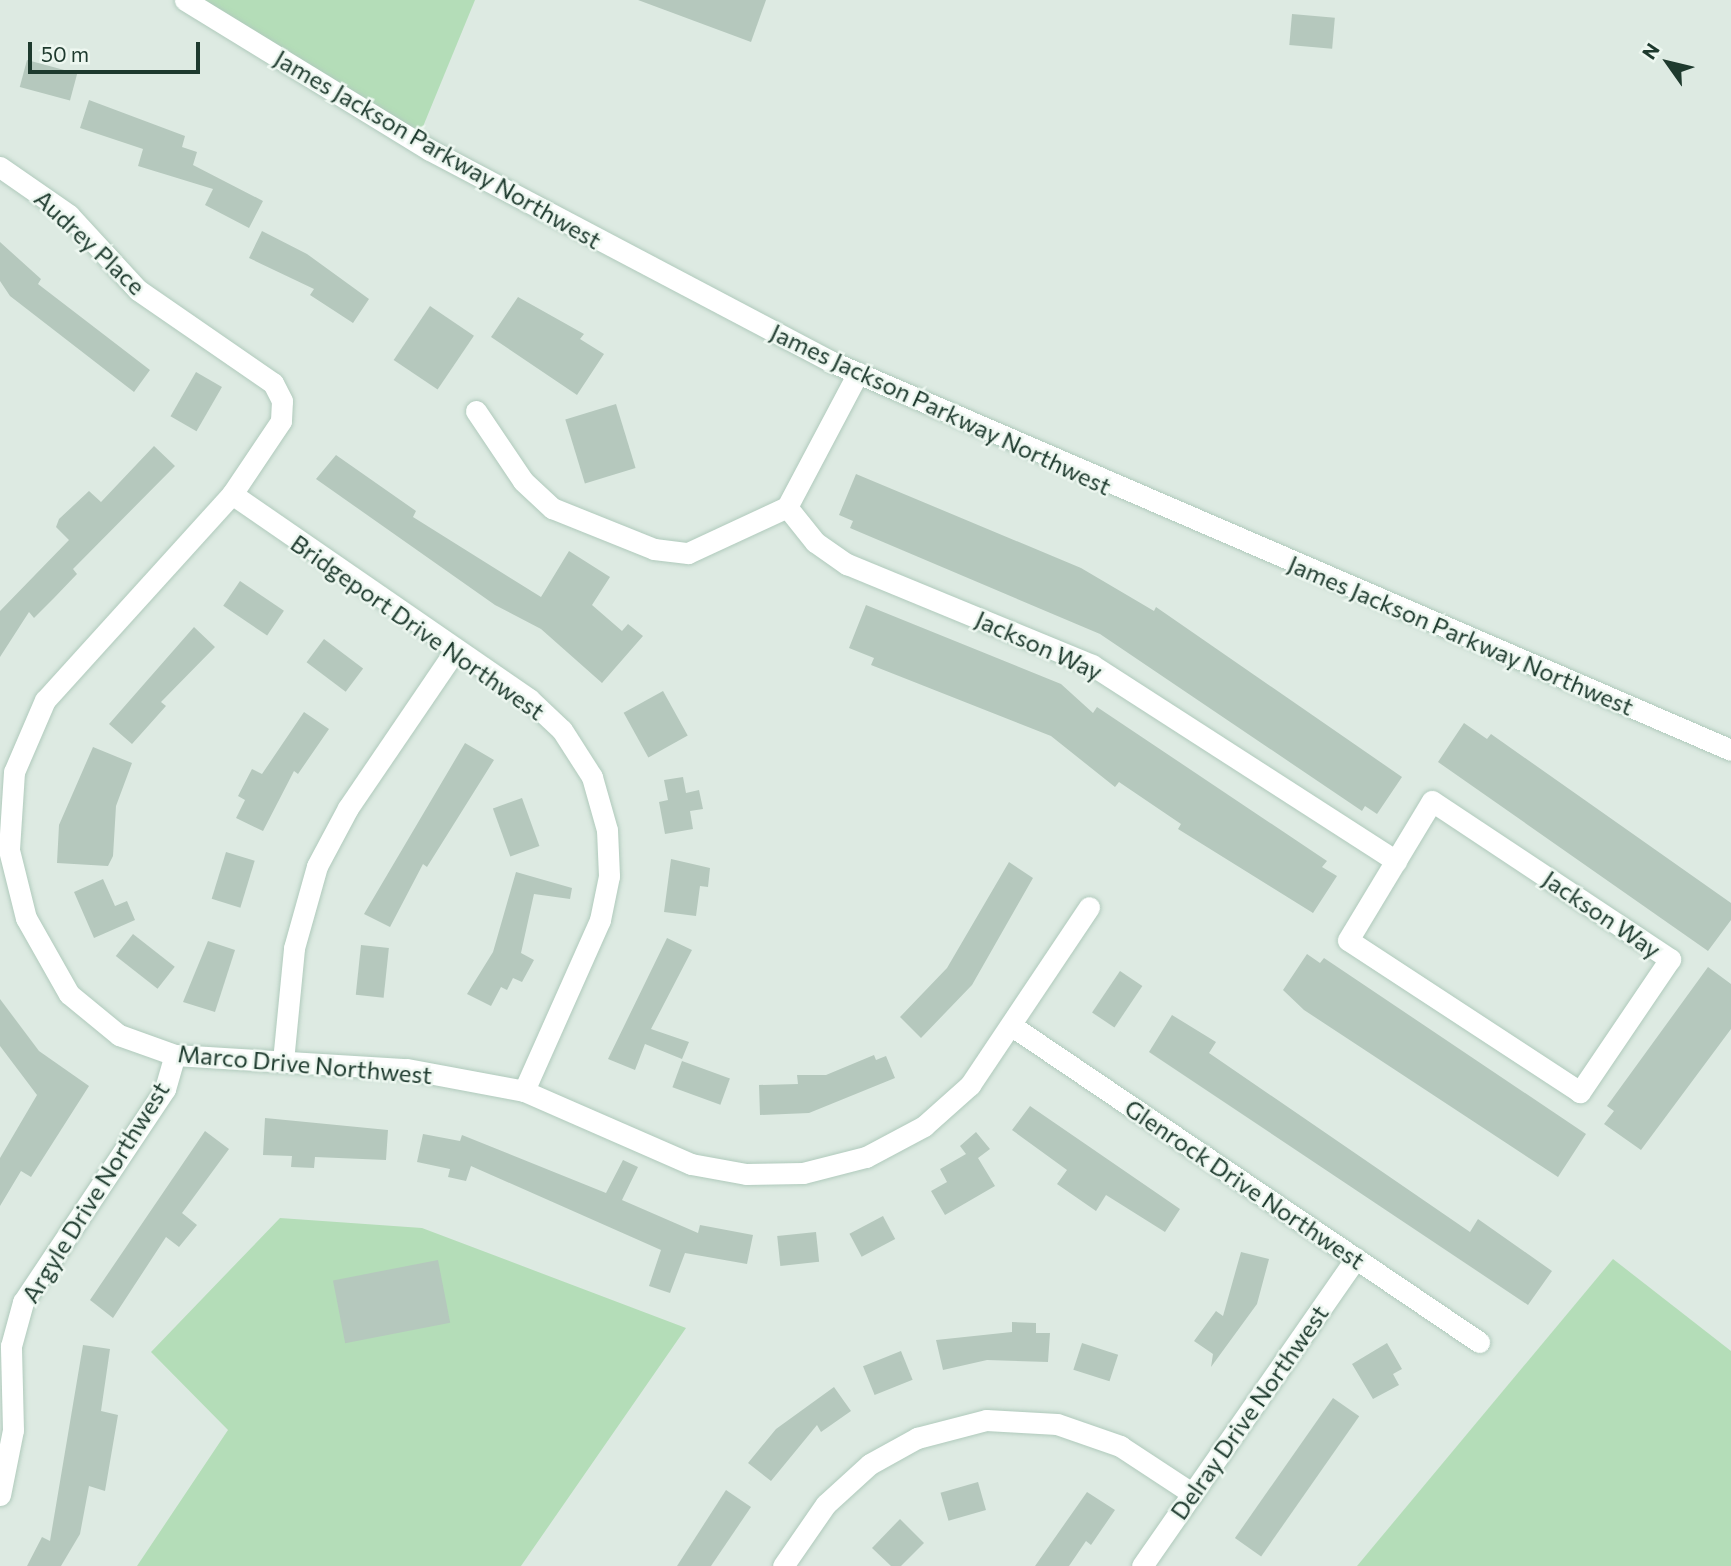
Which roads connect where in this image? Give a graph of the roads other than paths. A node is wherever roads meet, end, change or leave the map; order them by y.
1 (186, 0) edge
2 (0, 167) edge
3 (213, 342) joint
4 (858, 373) junction
5 (476, 411) dead end
6 (232, 494) junction
7 (787, 508) junction
8 (456, 649) junction
9 (1731, 750) edge
10 (4, 850) edge
11 (1396, 861) junction
12 (1089, 907) dead end
13 (1012, 1026) junction
14 (175, 1055) junction
15 (283, 1061) junction
16 (524, 1091) junction
17 (1356, 1258) junction
18 (1479, 1342) dead end
19 (1193, 1493) junction
20 (0, 1495) edge
21 (783, 1566) edge
22 (1142, 1566) edge

1 - 4 street, James Jackson Parkway Northwest
2 - 3 street, Audrey Place
3 - 6 street, Marco Drive Northwest
4 - 7 street
4 - 9 street, James Jackson Parkway Northwest
5 - 7 street
6 - 8 street, Bridgeport Drive Northwest
6 - 10 street, Marco Drive Northwest
7 - 11 street, Jackson Way
8 - 15 street
8 - 16 street, Bridgeport Drive Northwest
10 - 14 street, Marco Drive Northwest
11 - 11 street, Jackson Way
12 - 13 street, Marco Drive Northwest
13 - 16 street, Marco Drive Northwest
13 - 17 street, Glenrock Drive Northwest
14 - 15 street, Marco Drive Northwest
14 - 20 street, Argyle Drive Northwest
15 - 16 street, Marco Drive Northwest
17 - 18 street, Glenrock Drive Northwest
17 - 19 street, Delray Drive Northwest
19 - 21 street
19 - 22 street, Delray Drive Northwest

